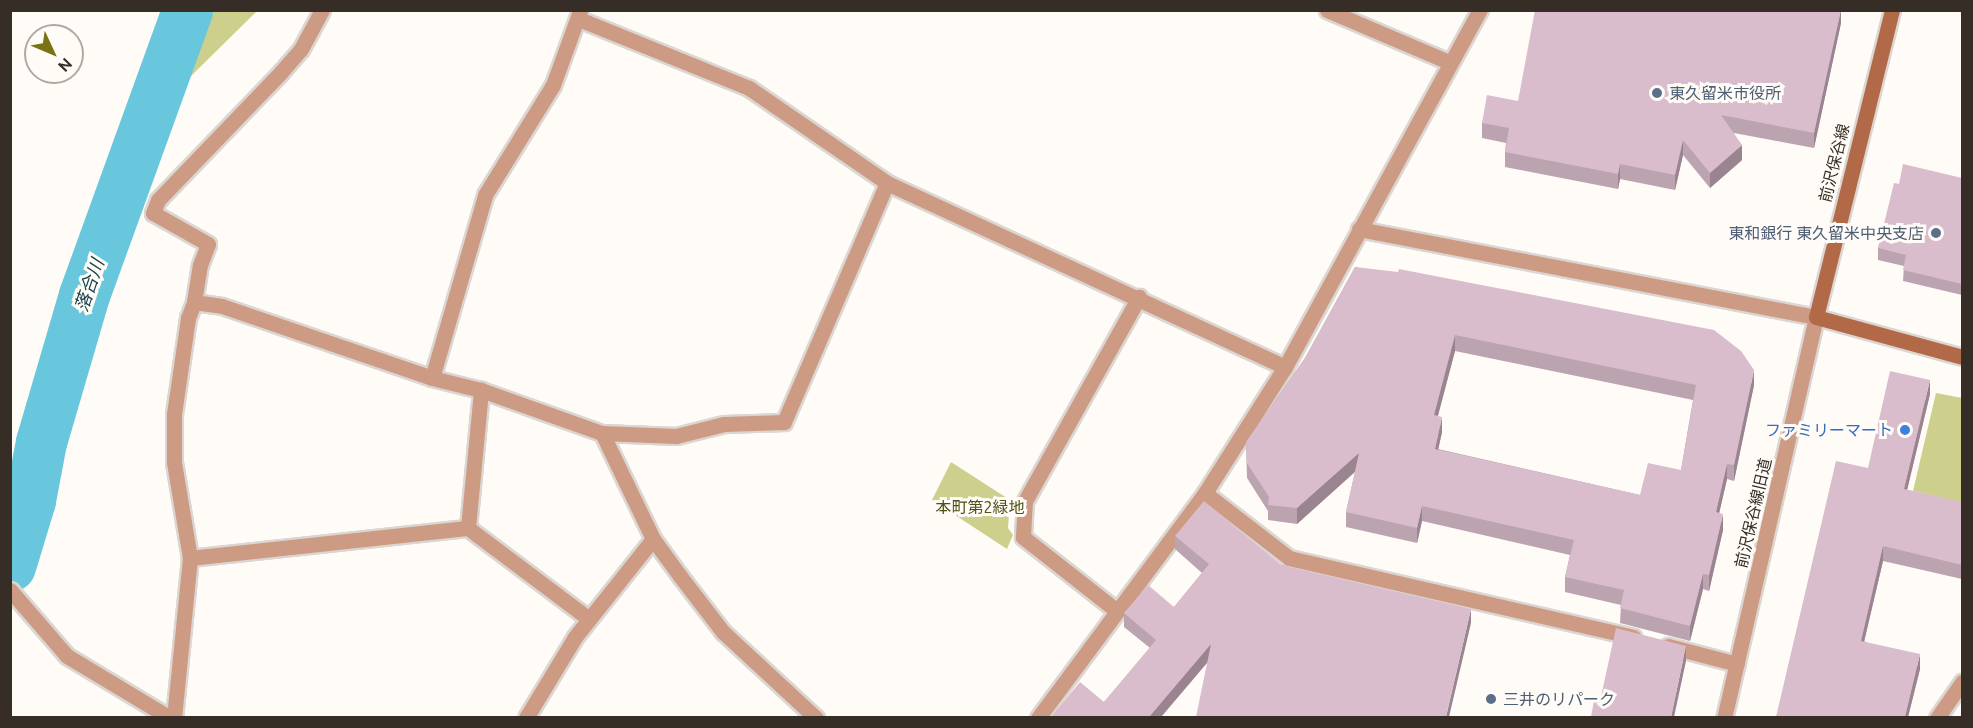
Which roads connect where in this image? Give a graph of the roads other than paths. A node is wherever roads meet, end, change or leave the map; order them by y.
1 (322, 10) edge
2 (1327, 10) edge
3 (1480, 10) edge
4 (1892, 10) edge
5 (579, 15) edge
6 (1449, 62) junction
7 (887, 183) junction
8 (1359, 229) junction
9 (1139, 297) junction
10 (194, 302) junction
11 (1816, 317) junction
12 (1962, 357) edge
13 (1285, 367) junction
14 (432, 378) junction
15 (481, 390) junction
16 (602, 434) junction
17 (1205, 493) junction
18 (468, 528) junction
19 (653, 539) junction
20 (190, 558) junction
21 (10, 590) edge
22 (1117, 610) junction
23 (589, 619) junction
24 (1737, 664) junction
25 (1962, 682) edge
26 (172, 717) edge
27 (526, 717) edge
28 (816, 717) edge
29 (1038, 717) edge
30 (1724, 717) edge
31 (1938, 717) edge

1 - 10 street
2 - 6 street
3 - 6 street
4 - 11 main road, 前沢保谷線
5 - 7 street
5 - 14 street
6 - 8 street
7 - 9 street
7 - 16 street
8 - 11 street
8 - 13 street
9 - 13 street
9 - 22 street
10 - 14 street
10 - 20 street
11 - 12 main road
11 - 24 street, 前沢保谷線旧道
13 - 17 street
14 - 15 street
15 - 16 street
15 - 18 street
16 - 19 street
17 - 22 street
17 - 24 street
18 - 20 street
18 - 23 street
19 - 23 street
19 - 28 street
20 - 26 street
21 - 26 street
22 - 29 street
23 - 27 street
24 - 30 street, 前沢保谷線旧道
25 - 31 street

